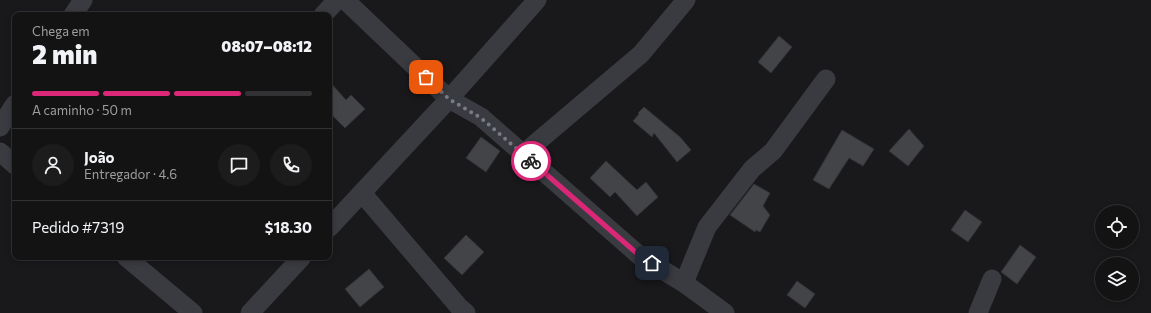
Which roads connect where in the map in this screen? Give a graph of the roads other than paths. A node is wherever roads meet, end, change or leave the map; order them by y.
1 (83, 0) edge
2 (337, 0) edge
3 (345, 0) edge
4 (537, 0) edge
5 (686, 0) edge
6 (75, 12) edge
7 (326, 12) edge
8 (826, 79) dead end
9 (449, 99) junction
10 (12, 109) edge
11 (0, 127) edge
12 (0, 152) edge
13 (523, 154) junction
14 (12, 162) edge
15 (362, 193) junction
16 (332, 225) edge
17 (130, 260) edge
18 (299, 260) edge
19 (992, 279) dead end
20 (684, 283) junction
21 (193, 313) edge
22 (250, 313) edge
23 (466, 313) edge
24 (725, 313) edge
25 (978, 313) edge

1 - 6 street
2 - 7 street
3 - 9 street
4 - 9 street
5 - 13 street
8 - 20 street
9 - 13 street
9 - 15 street
10 - 11 street
12 - 14 street
13 - 20 street
15 - 16 street
15 - 23 street
17 - 21 street
18 - 22 street
19 - 25 street
20 - 24 street

